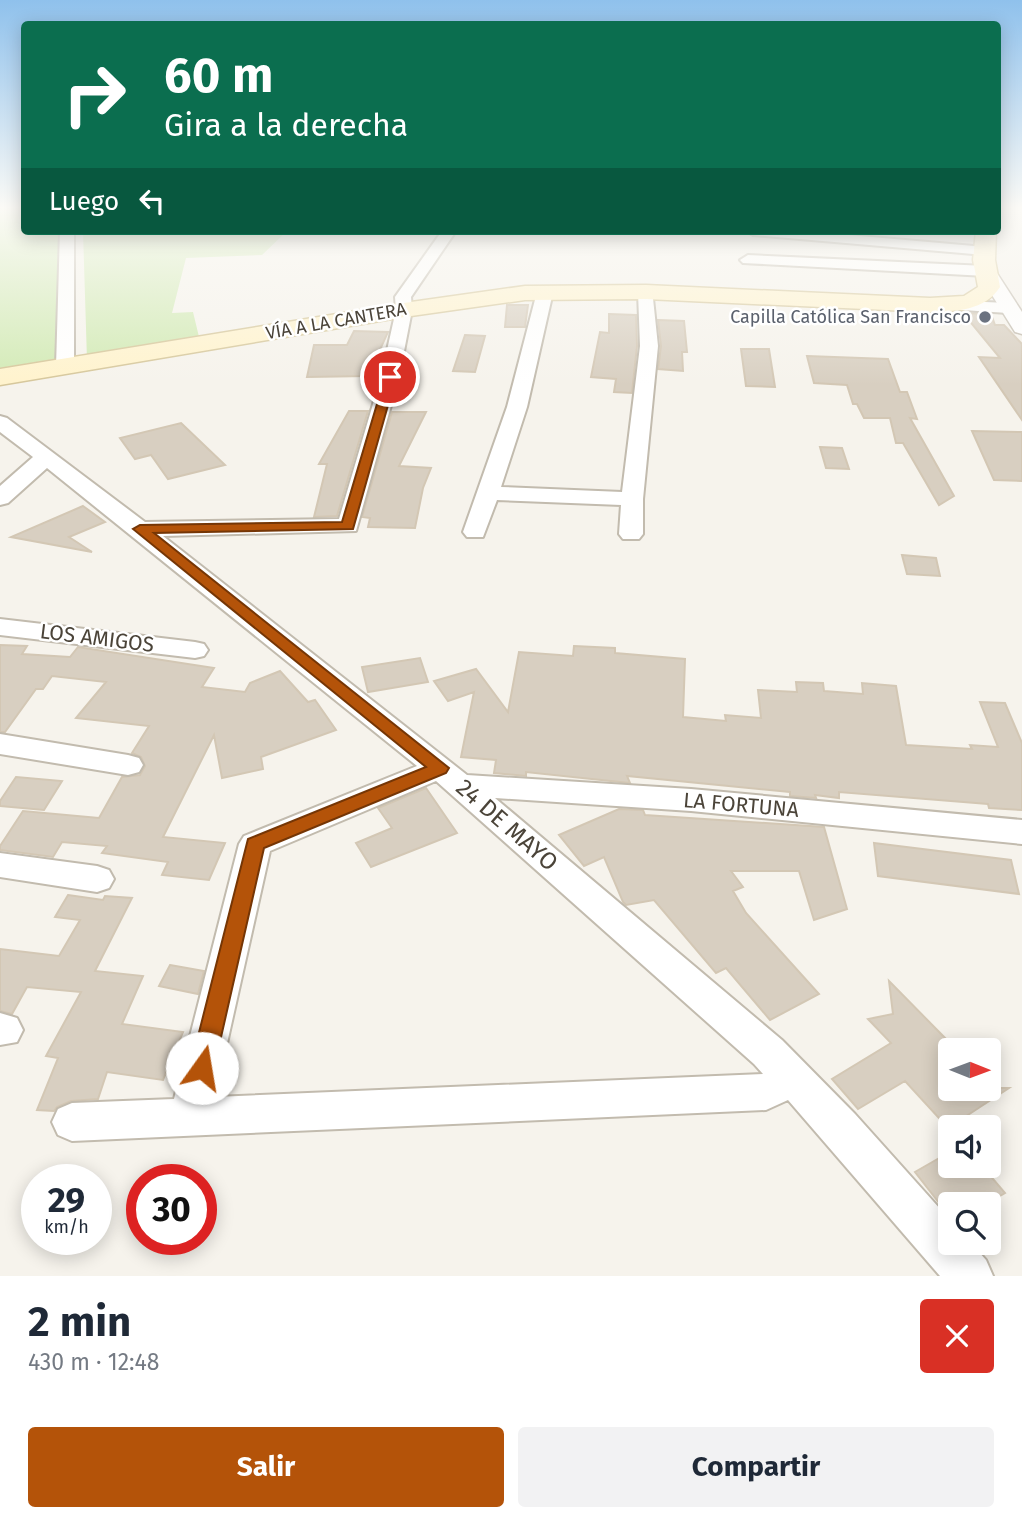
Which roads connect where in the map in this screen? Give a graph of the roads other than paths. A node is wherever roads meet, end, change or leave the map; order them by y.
1 (67, 267) edge
2 (424, 267) edge
3 (987, 267) edge
4 (993, 267) edge
5 (545, 292) junction
6 (646, 292) junction
7 (930, 305) junction
8 (404, 310) junction
9 (1017, 319) edge
10 (65, 367) junction
11 (0, 377) edge
12 (0, 422) edge
13 (45, 458) junction
14 (489, 493) junction
15 (0, 498) edge
16 (632, 499) junction
17 (140, 529) junction
18 (475, 532) dead end
19 (631, 534) dead end
20 (0, 627) edge
21 (195, 650) dead end
22 (0, 744) edge
23 (128, 765) dead end
24 (450, 777) junction
25 (1022, 832) edge
26 (0, 865) edge
27 (97, 879) dead end
28 (793, 1078) junction
29 (190, 1117) junction
30 (72, 1122) dead end
31 (970, 1276) edge

1 - 10 street
2 - 8 street
3 - 7 main road, VÍA A LA CANTERA
4 - 9 street
5 - 6 main road, VÍA A LA CANTERA
5 - 8 main road, VÍA A LA CANTERA
5 - 14 street
6 - 7 main road, VÍA A LA CANTERA
6 - 16 street
7 - 9 street
8 - 10 main road, VÍA A LA CANTERA
8 - 17 street
10 - 11 main road, VÍA A LA CANTERA
12 - 13 street, 24 DE MAYO
13 - 15 street
13 - 17 street, 24 DE MAYO
14 - 16 street
14 - 18 street
16 - 19 street
17 - 24 street, 24 DE MAYO
20 - 21 street, LOS AMIGOS
22 - 23 street
24 - 25 street, LA FORTUNA
24 - 28 street, 24 DE MAYO
24 - 29 street
26 - 27 street
28 - 29 street
28 - 31 street, 24 DE MAYO
29 - 30 street

